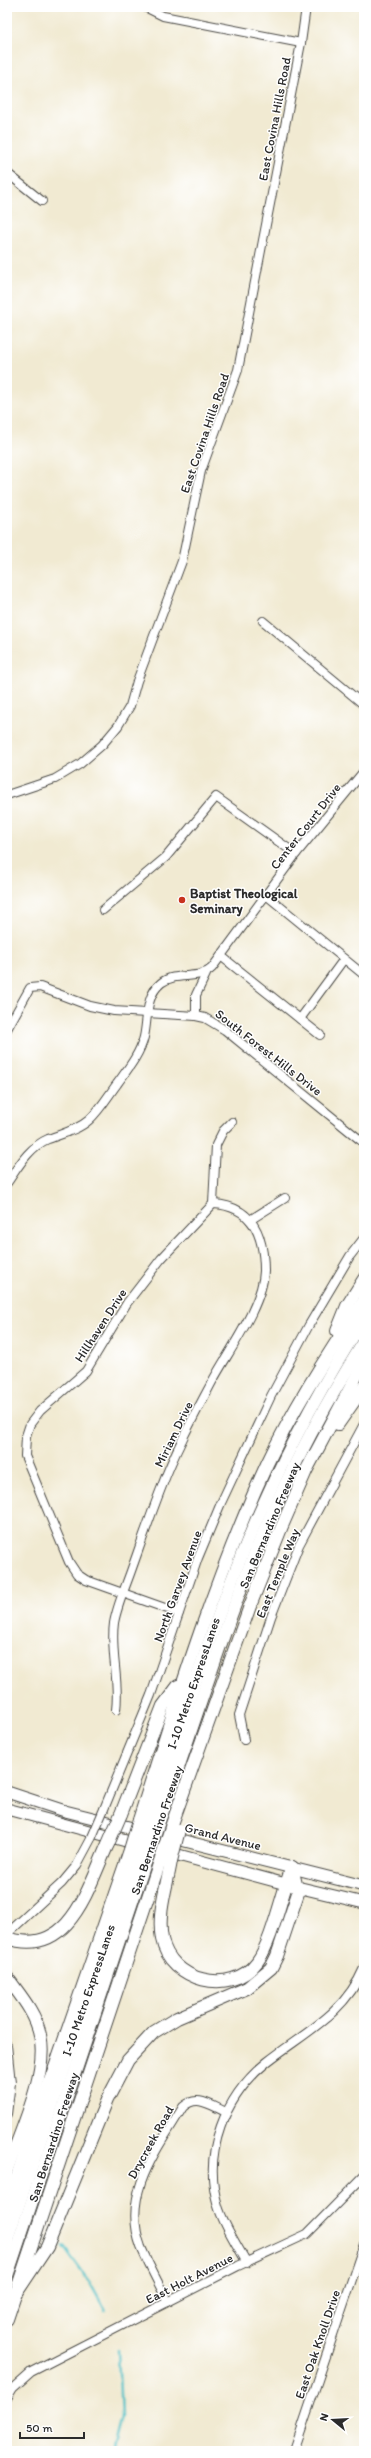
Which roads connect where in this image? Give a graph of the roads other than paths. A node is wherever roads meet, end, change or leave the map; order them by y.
1 (145, 7) edge
2 (306, 7) edge
3 (301, 42) junction
4 (7, 173) edge
5 (42, 201) dead end
6 (263, 621) dead end
7 (364, 705) edge
8 (364, 771) edge
9 (7, 795) edge
10 (296, 854) junction
11 (266, 896) junction
12 (103, 910) dead end
13 (221, 956) junction
14 (344, 959) junction
15 (206, 974) junction
16 (364, 975) edge
17 (148, 1013) junction
18 (196, 1016) junction
19 (300, 1019) junction
20 (7, 1029) edge
21 (320, 1035) dead end
22 (232, 1122) dead end
23 (364, 1143) edge
24 (7, 1183) edge
25 (285, 1198) dead end
26 (212, 1204) junction
27 (250, 1220) junction
28 (364, 1238) edge
29 (364, 1279) edge
30 (364, 1301) edge
31 (364, 1319) edge
32 (364, 1342) edge
33 (332, 1347) junction
34 (364, 1362) edge
35 (364, 1387) edge
36 (364, 1424) edge
37 (306, 1471) junction
38 (123, 1593) junction
39 (179, 1613) junction
40 (184, 1679) junction
41 (116, 1710) dead end
42 (244, 1740) dead end
43 (7, 1792) edge
44 (7, 1809) edge
45 (148, 1822) junction
46 (138, 1852) junction
47 (166, 1860) junction
48 (292, 1867) junction
49 (291, 1885) junction
50 (364, 1886) edge
51 (364, 1903) edge
52 (7, 1934) edge
53 (7, 1938) edge
54 (364, 1968) edge
55 (7, 1977) edge
56 (7, 2045) edge
57 (226, 2112) junction
58 (7, 2114) edge
59 (7, 2169) edge
60 (364, 2176) edge
61 (7, 2205) edge
62 (7, 2239) edge
63 (364, 2244) edge
64 (247, 2263) junction
65 (7, 2276) edge
66 (15, 2295) junction
67 (168, 2302) junction
68 (7, 2319) edge
69 (7, 2398) edge
70 (294, 2451) edge

1 - 3 street
2 - 3 street, East Covina Hills Road
3 - 9 street, East Covina Hills Road
4 - 5 street
6 - 7 street
8 - 10 street, Center Court Drive
10 - 11 street, Center Court Drive
10 - 12 street
11 - 13 street, Center Court Drive
11 - 14 street
13 - 15 street, Center Court Drive
13 - 19 street
14 - 16 street
14 - 19 street
15 - 17 street
15 - 18 street, Center Court Drive
17 - 18 street, South Forest Hills Drive
17 - 20 street, South Forest Hills Drive
17 - 24 street
18 - 23 street, South Forest Hills Drive
19 - 21 street
22 - 26 street
25 - 27 street
26 - 27 street, Miriam Drive
26 - 38 street, Hillhaven Drive
27 - 38 street, Miriam Drive
28 - 39 street, North Garvey Avenue
29 - 33 highway
30 - 33 highway, San Bernardino Freeway
31 - 45 highway, I-10 Metro ExpressLanes
32 - 45 highway, I-10 Metro ExpressLanes
33 - 40 highway, San Bernardino Freeway
34 - 37 highway, San Bernardino Freeway
35 - 37 highway
36 - 42 street, East Temple Way
37 - 47 highway, San Bernardino Freeway, bridge
38 - 39 street, Hillhaven Drive
38 - 41 street, Miriam Drive
39 - 52 street, North Garvey Avenue, bridge
40 - 45 highway, San Bernardino Freeway
40 - 53 highway, bridge
43 - 48 main road, Grand Avenue
44 - 49 main road
45 - 46 highway, San Bernardino Freeway, bridge
45 - 46 highway, I-10 Metro ExpressLanes, bridge
46 - 61 highway, San Bernardino Freeway
46 - 62 highway, I-10 Metro ExpressLanes
46 - 65 highway, I-10 Metro ExpressLanes
47 - 49 highway
47 - 66 highway, San Bernardino Freeway
48 - 49 highway
48 - 50 main road, Grand Avenue
49 - 51 main road
49 - 66 highway
54 - 57 street
55 - 59 highway
56 - 58 street
57 - 64 street
57 - 67 street, Drycreek Road
60 - 64 street, East Holt Avenue
63 - 70 street, East Oak Knoll Drive
64 - 67 street, East Holt Avenue
66 - 68 highway, San Bernardino Freeway
67 - 69 street, East Holt Avenue

